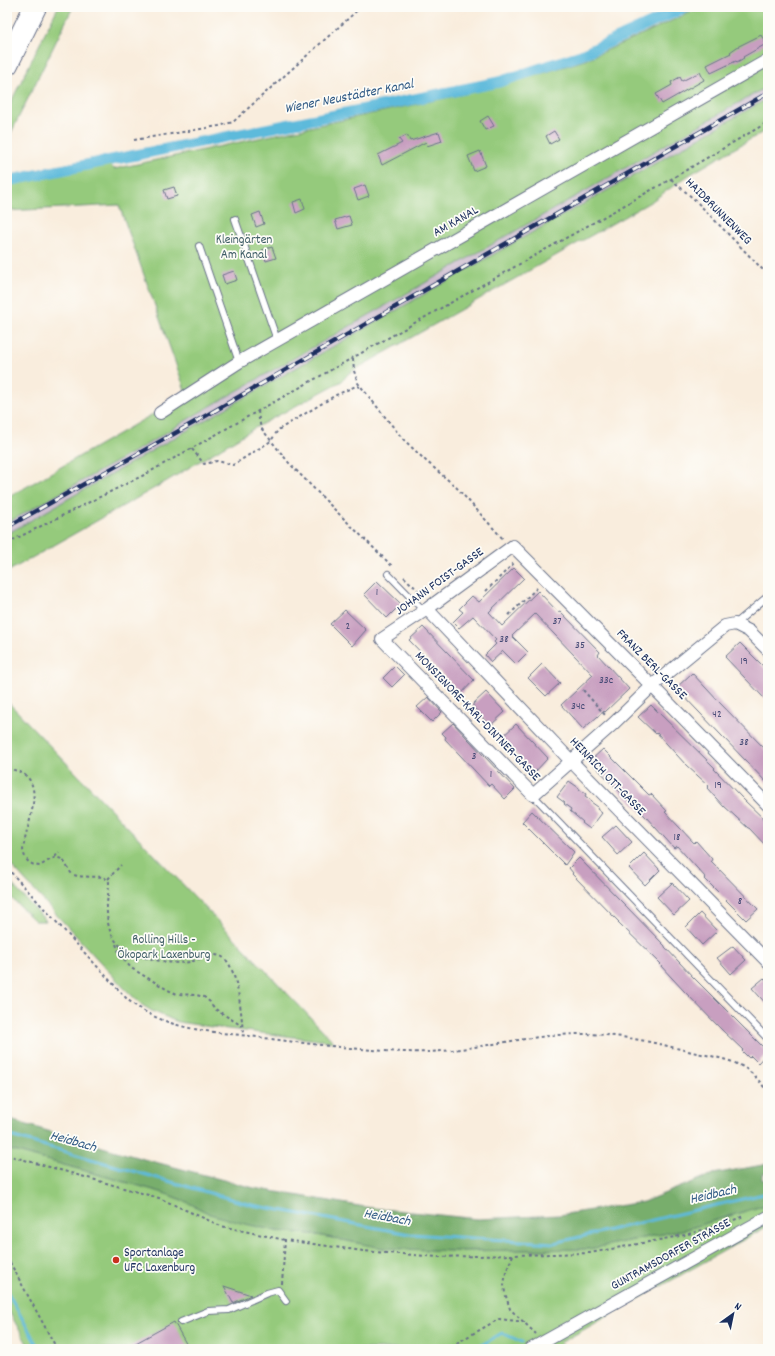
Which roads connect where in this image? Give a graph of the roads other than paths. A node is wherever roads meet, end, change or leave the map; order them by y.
1 (35, 7) edge
2 (768, 60) edge
3 (7, 64) edge
4 (236, 219) dead end
5 (199, 246) dead end
6 (277, 340) junction
7 (239, 362) junction
8 (160, 413) dead end
9 (513, 546) joint
10 (388, 574) dead end
11 (768, 596) edge
12 (428, 608) junction
13 (735, 624) junction
14 (382, 639) joint
15 (768, 650) edge
16 (652, 686) junction
17 (571, 760) junction
18 (533, 795) junction
19 (768, 804) edge
20 (768, 962) edge
21 (768, 1039) edge
22 (768, 1217) edge
23 (286, 1301) dead end
24 (182, 1322) dead end
25 (531, 1349) edge

1 - 3 highway
2 - 6 street, AM KANAL
4 - 6 lane
5 - 7 lane
6 - 7 street, AM KANAL
7 - 8 street, AM KANAL
9 - 12 street, JOHANN FOIST-GASSE
9 - 16 street, FRANZ BERL-GASSE
10 - 12 lane
11 - 13 lane
12 - 14 street, JOHANN FOIST-GASSE
12 - 17 street, HEINRICH OTT-GASSE
13 - 15 street
13 - 16 street, MONSIGNORE-KARL-DINTNER-GASSE
14 - 18 street, MONSIGNORE-KARL-DINTNER-GASSE
16 - 17 street, MONSIGNORE-KARL-DINTNER-GASSE
16 - 19 street, FRANZ BERL-GASSE
17 - 18 street, MONSIGNORE-KARL-DINTNER-GASSE
17 - 20 street, HEINRICH OTT-GASSE
18 - 21 lane
22 - 25 street, GUNTRAMSDORFER STRASSE
23 - 24 lane

